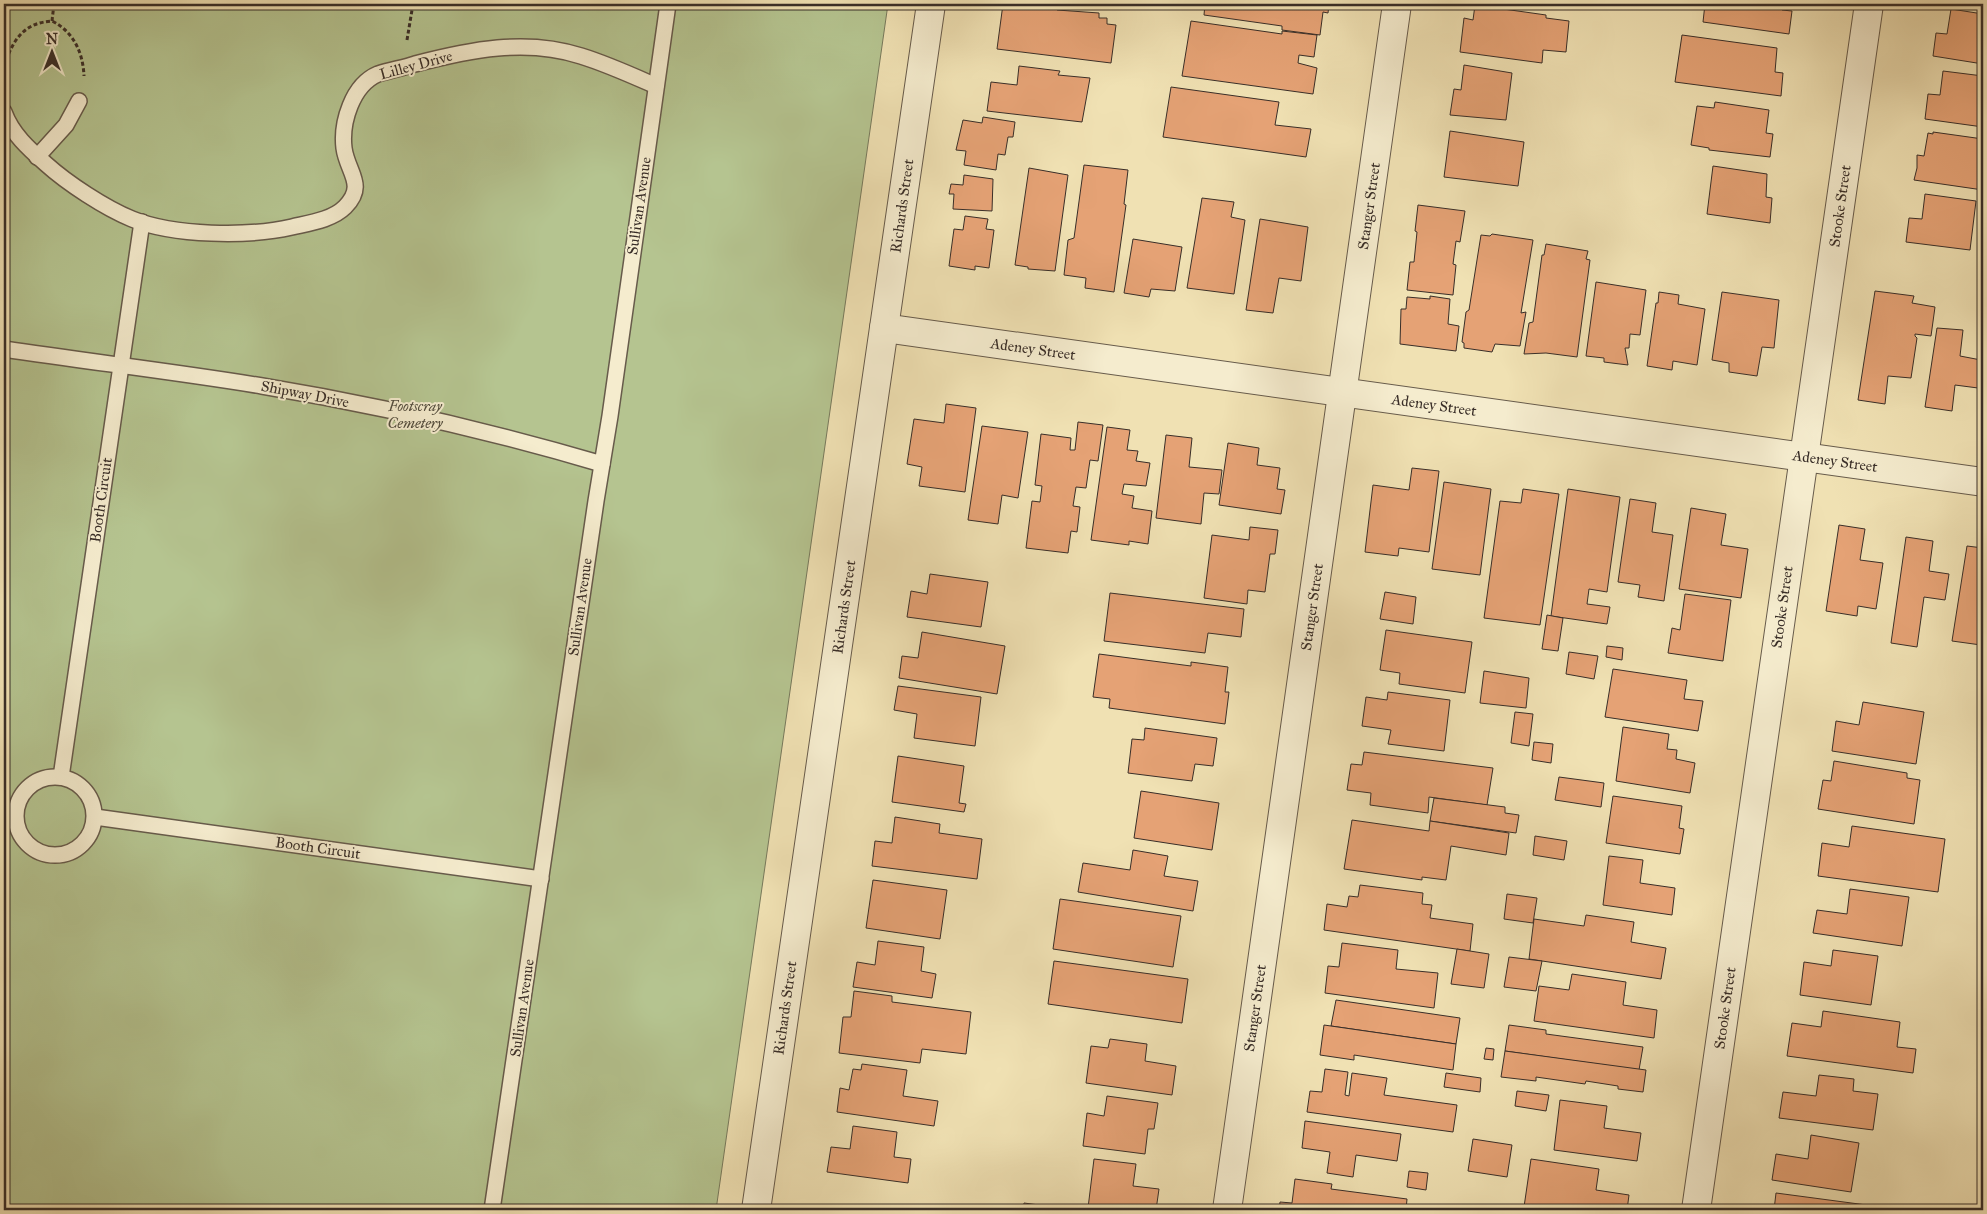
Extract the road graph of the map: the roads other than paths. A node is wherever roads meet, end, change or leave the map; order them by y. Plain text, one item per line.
1 (668, 4) edge
2 (932, 4) edge
3 (1397, 4) edge
4 (1869, 4) edge
5 (656, 86) junction
6 (79, 101) road end
7 (4, 112) edge
8 (37, 156) junction
9 (142, 222) junction
10 (884, 328) junction
11 (4, 349) edge
12 (120, 366) junction
13 (1342, 392) junction
14 (1804, 456) junction
15 (602, 464) junction
16 (1983, 482) edge
17 (61, 777) junction
18 (95, 817) junction
19 (541, 878) junction
20 (492, 1210) edge
21 (756, 1210) edge
22 (1227, 1210) edge
23 (1696, 1210) edge

1 - 5 lane, Sullivan Avenue
2 - 10 street, Richards Street
3 - 13 street, Stanger Street
4 - 14 street, Stooke Street
5 - 9 lane, Lilley Drive
5 - 15 lane, Sullivan Avenue
6 - 8 lane
7 - 8 lane, Lilley Drive
8 - 9 lane, Lilley Drive
9 - 12 lane, Booth Circuit
10 - 13 street, Adeney Street
10 - 21 street, Richards Street
11 - 12 lane, Shipway Drive
12 - 15 lane, Shipway Drive
12 - 17 lane, Booth Circuit
13 - 14 street, Adeney Street
13 - 22 street, Stanger Street
14 - 16 street, Adeney Street
14 - 23 street, Stooke Street
15 - 19 lane, Sullivan Avenue
17 - 18 lane
17 - 18 lane
18 - 19 lane, Booth Circuit
19 - 20 lane, Sullivan Avenue

